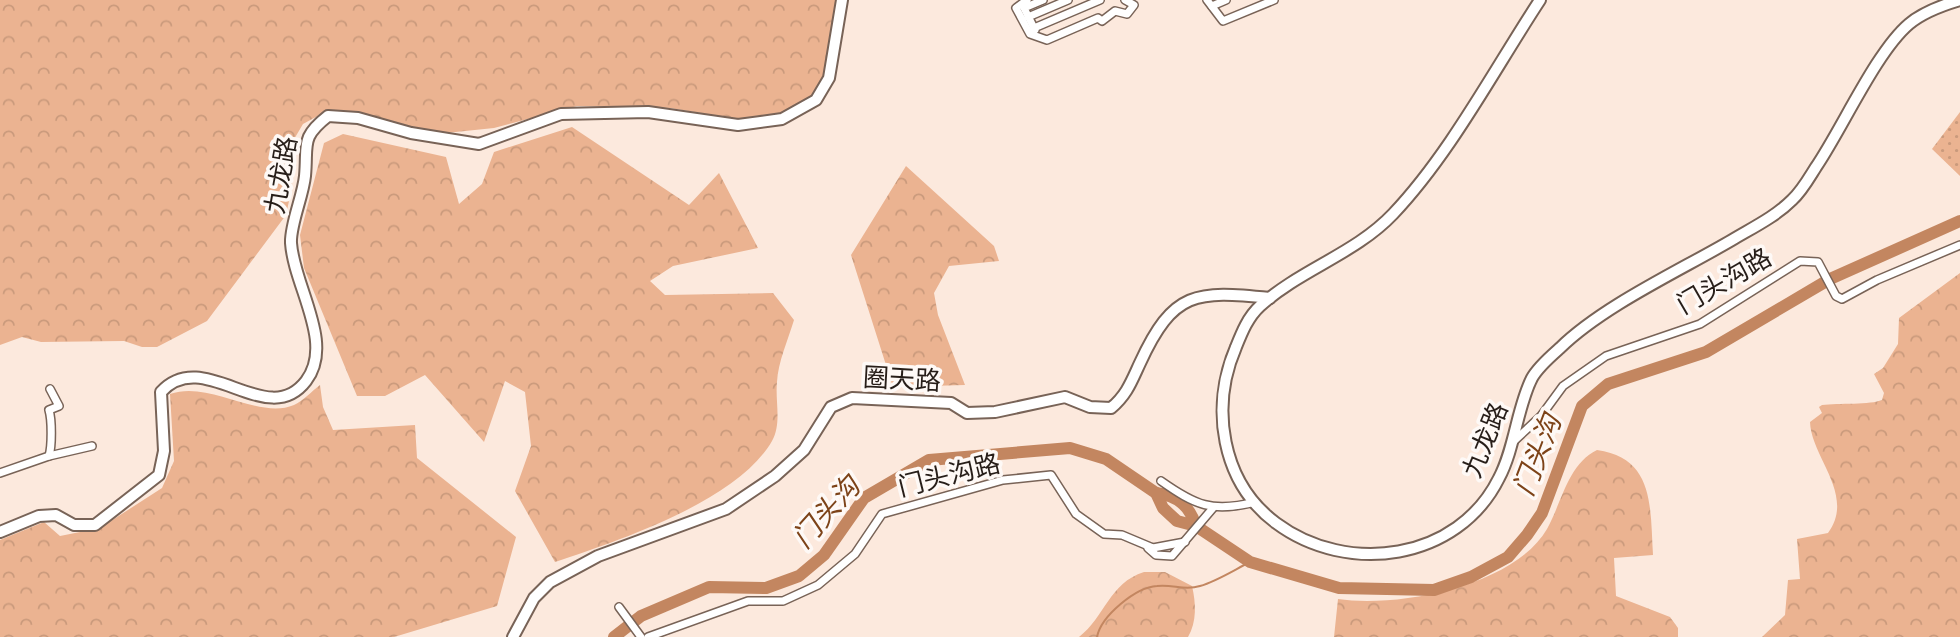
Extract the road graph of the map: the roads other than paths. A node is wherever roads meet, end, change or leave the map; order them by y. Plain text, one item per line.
1 (842, 0) edge
2 (1043, 0) edge
3 (1068, 0) edge
4 (1100, 0) edge
5 (1125, 0) edge
6 (1226, 0) edge
7 (1273, 0) edge
8 (1540, 0) edge
9 (1960, 0) edge
10 (1210, 3) edge
11 (1023, 6) edge
12 (1028, 17) junction
13 (1034, 28) junction
14 (1038, 37) junction
15 (1960, 245) edge
16 (1270, 298) junction
17 (50, 389) dead end
18 (1513, 442) junction
19 (92, 446) dead end
20 (49, 456) junction
21 (0, 473) edge
22 (1161, 481) dead end
23 (1255, 502) junction
24 (1213, 508) junction
25 (0, 532) edge
26 (619, 607) dead end
27 (639, 634) edge
28 (513, 637) edge
29 (648, 637) edge

1 - 25 street, 九龙路
2 - 11 street
3 - 12 street
4 - 13 street
5 - 14 street
6 - 10 street
7 - 10 street
8 - 16 street, 九龙路
9 - 18 street, 九龙路
11 - 12 street
11 - 14 street
12 - 13 street
13 - 14 street
15 - 18 street, 门头沟路
16 - 23 street, 九龙路
16 - 28 street, 圈天路
17 - 20 street
18 - 23 street, 九龙路
19 - 20 street
20 - 21 street
22 - 24 street
23 - 24 street
24 - 29 street, 门头沟路
26 - 27 street

